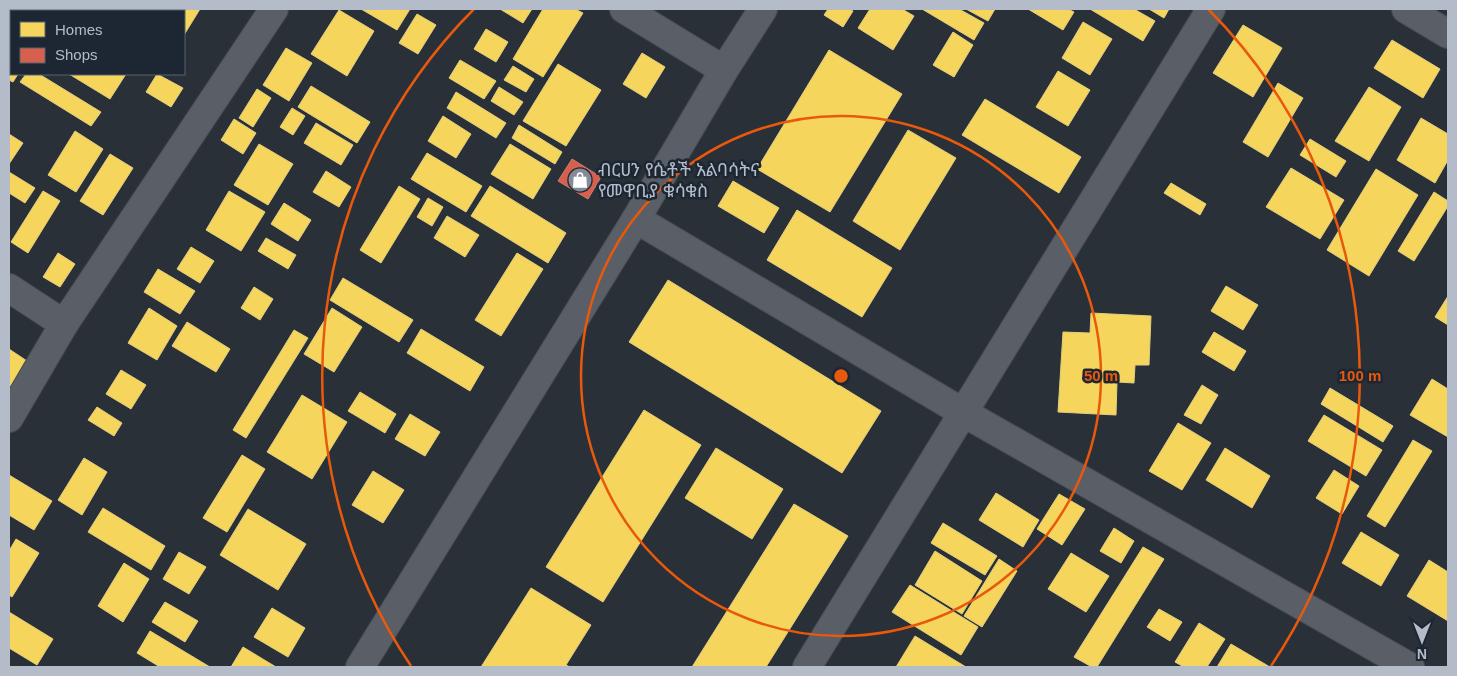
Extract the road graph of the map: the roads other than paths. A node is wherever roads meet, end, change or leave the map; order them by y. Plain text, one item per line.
1 (274, 9) edge
2 (624, 9) edge
3 (763, 9) edge
4 (1211, 9) edge
5 (1406, 9) edge
6 (1448, 34) edge
7 (724, 70) junction
8 (636, 219) junction
9 (9, 288) edge
10 (64, 324) junction
11 (964, 413) junction
12 (9, 418) edge
13 (360, 667) edge
14 (807, 667) edge
15 (1410, 667) edge

1 - 10 street
2 - 7 street
3 - 7 street
4 - 11 street
5 - 6 street
7 - 8 street
8 - 11 street
8 - 13 street
9 - 10 street
10 - 12 street
11 - 14 street
11 - 15 street

